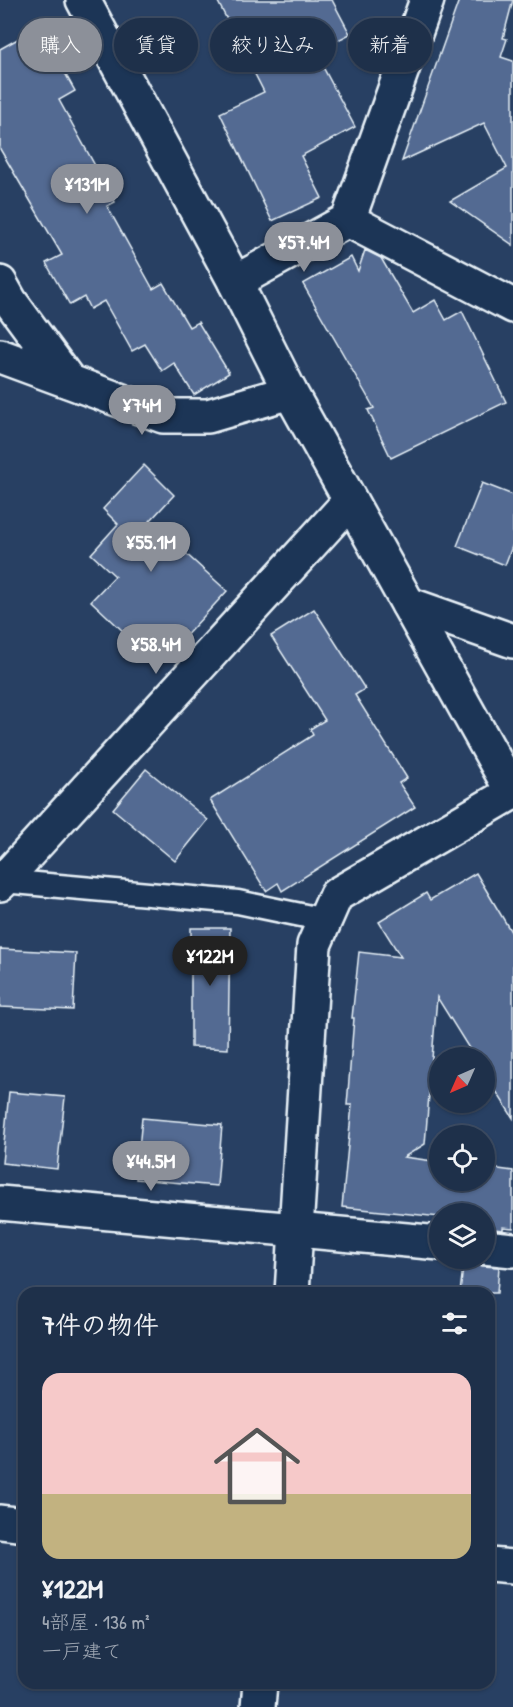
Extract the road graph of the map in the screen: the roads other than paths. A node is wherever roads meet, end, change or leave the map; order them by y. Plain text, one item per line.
1 (83, 0) edge
2 (427, 0) edge
3 (348, 220) junction
4 (235, 282) junction
5 (0, 283) edge
6 (513, 306) edge
7 (0, 356) edge
8 (69, 381) junction
9 (290, 392) junction
10 (350, 501) junction
11 (408, 604) junction
12 (513, 642) edge
13 (513, 793) edge
14 (1, 883) edge
15 (325, 920) junction
16 (0, 1203) edge
17 (296, 1232) junction
18 (429, 1243) edge
19 (495, 1248) edge
20 (513, 1250) edge
21 (292, 1287) edge
22 (0, 1522) edge
23 (18, 1524) edge
24 (495, 1566) edge
25 (513, 1567) edge
26 (260, 1689) edge
27 (258, 1707) edge

1 - 4 street
2 - 3 street
3 - 4 street
3 - 6 street
4 - 9 street
5 - 8 street
7 - 8 street
8 - 9 street
9 - 10 street
10 - 11 street
10 - 14 street
11 - 12 street
11 - 13 street
13 - 15 street
14 - 15 lane
15 - 17 street
16 - 17 street
17 - 18 street
17 - 21 street
19 - 20 street
22 - 23 street
24 - 25 street
26 - 27 street

